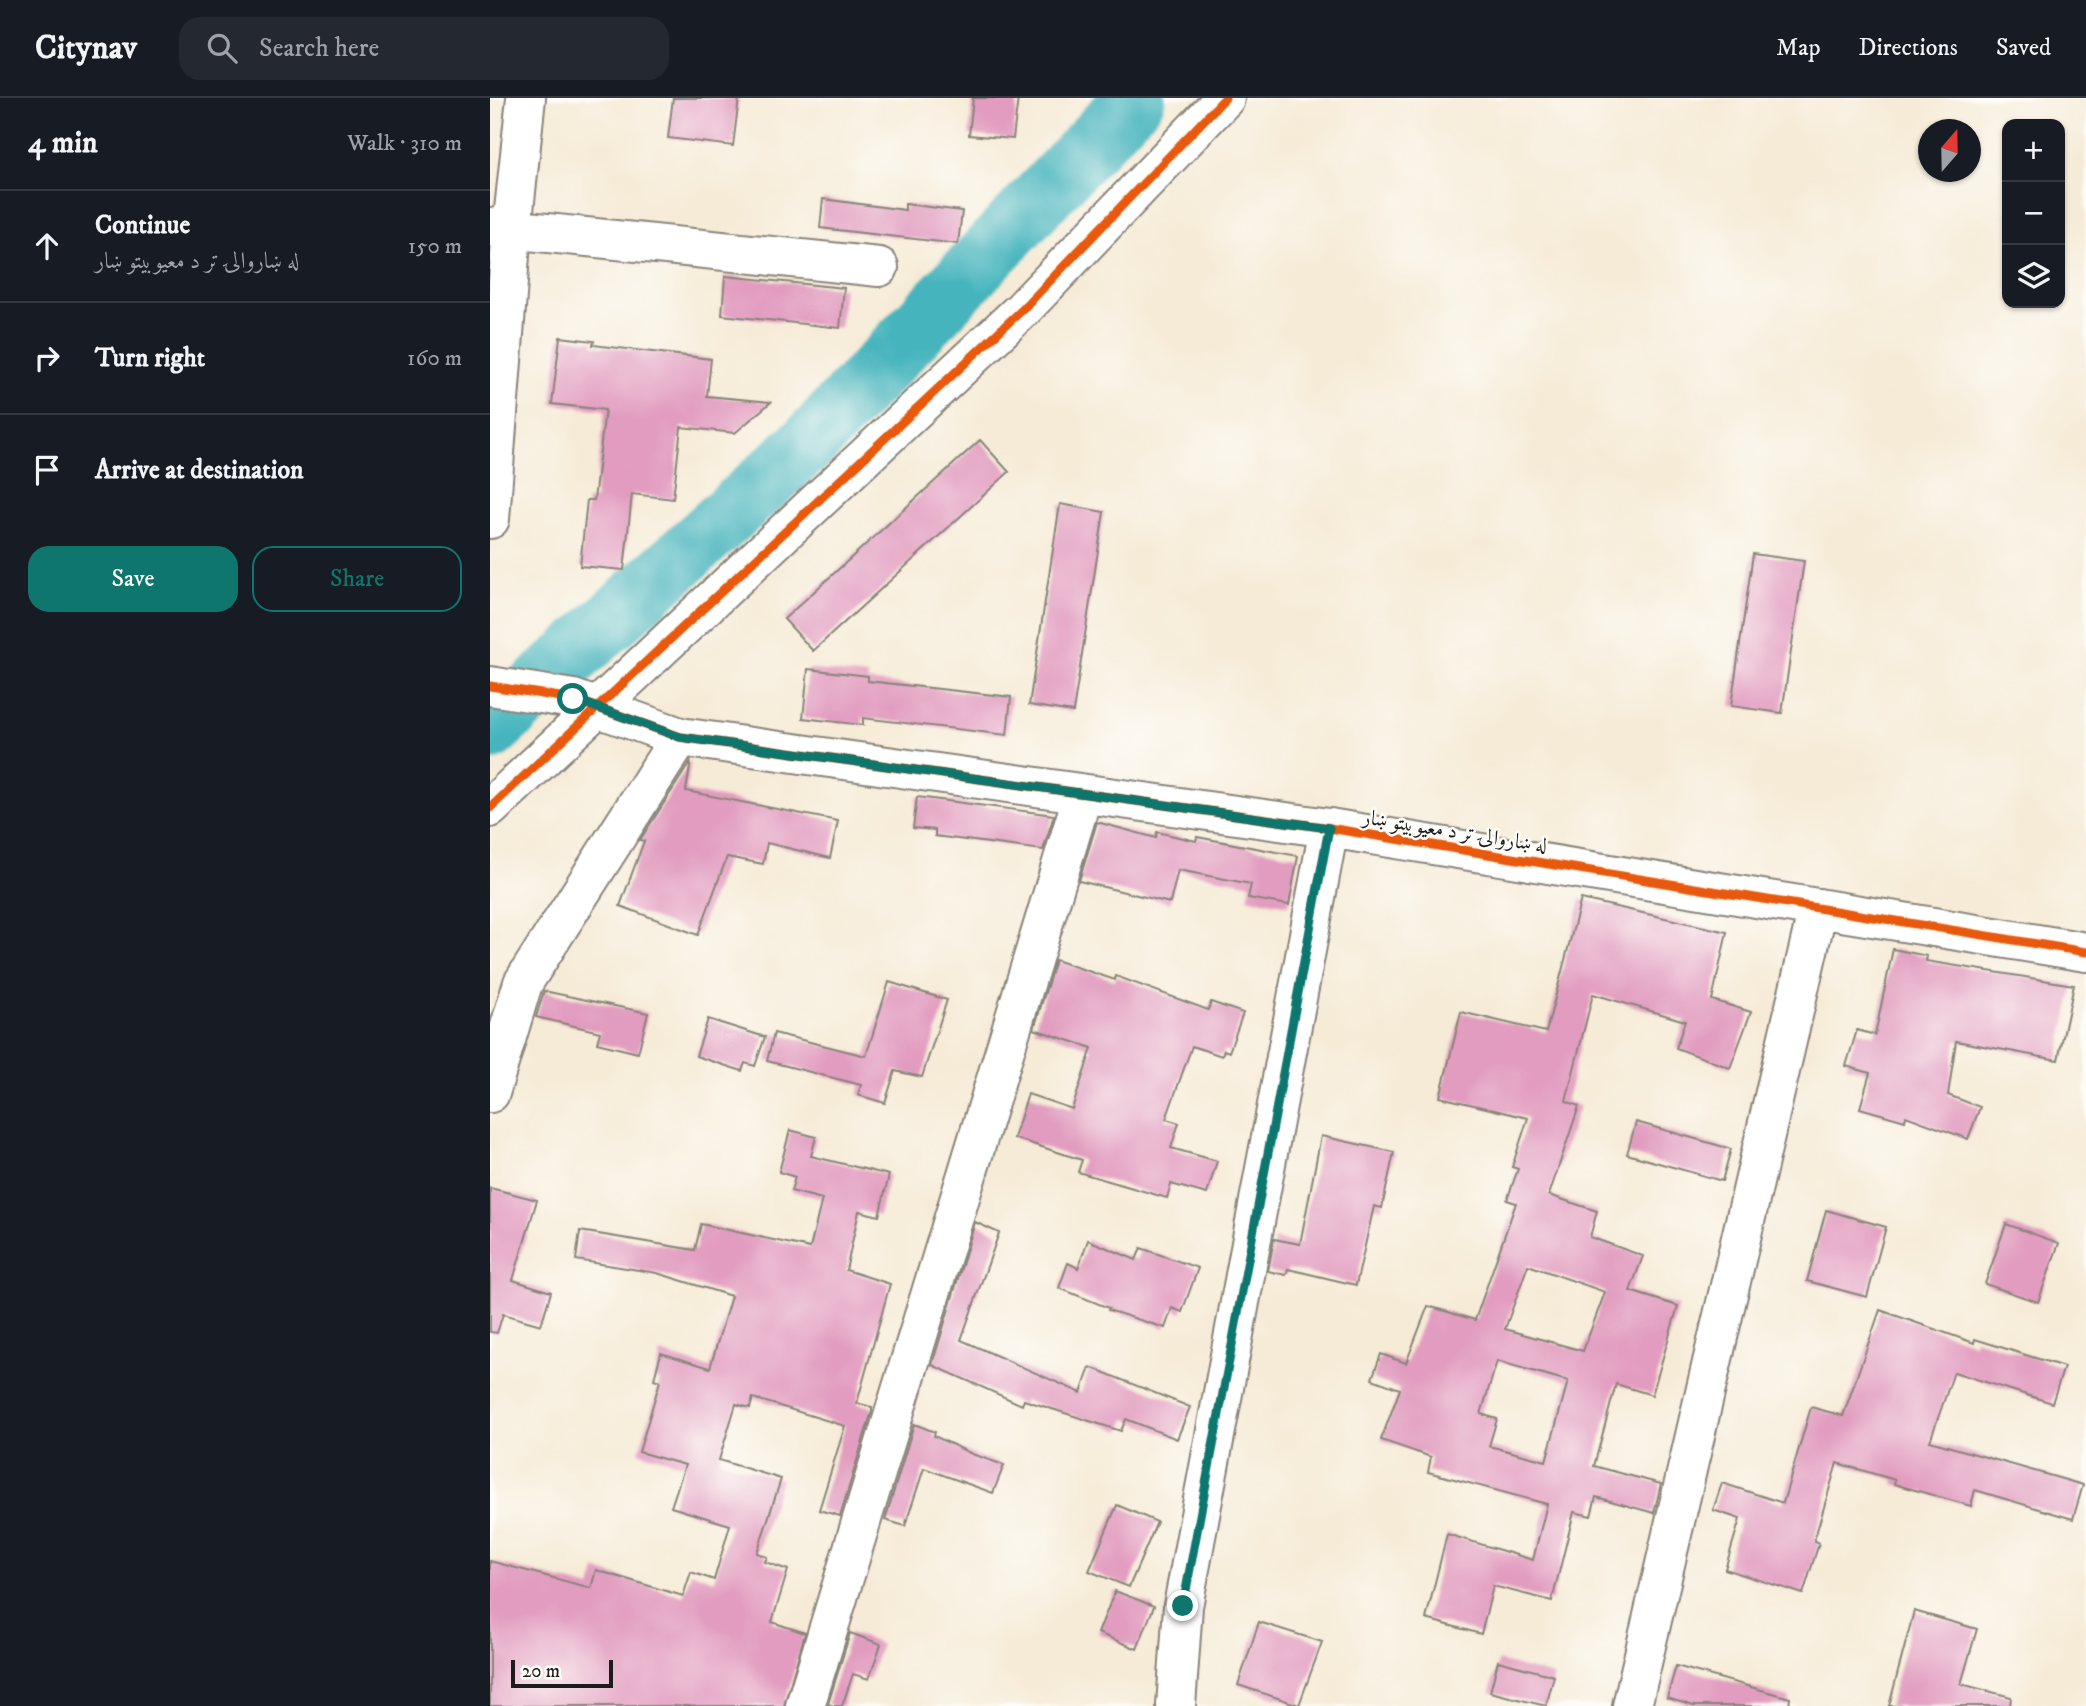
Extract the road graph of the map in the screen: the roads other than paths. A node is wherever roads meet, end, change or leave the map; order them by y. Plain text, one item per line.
1 (526, 98) edge
2 (1225, 98) edge
3 (501, 228) edge
4 (879, 267) dead end
5 (490, 519) edge
6 (500, 688) edge
7 (586, 703) junction
8 (680, 737) junction
9 (1083, 794) junction
10 (490, 808) edge
11 (1329, 828) junction
12 (1818, 908) junction
13 (2086, 952) edge
14 (490, 1093) edge
15 (805, 1706) edge
16 (1176, 1706) edge
17 (1632, 1706) edge

1 - 3 street
2 - 7 street
3 - 4 street
3 - 5 street
6 - 7 street, له ښاروالۍ تر د معیوبیتو ښار
7 - 8 street, له ښاروالۍ تر د معیوبیتو ښار
7 - 10 street
8 - 9 street, له ښاروالۍ تر د معیوبیتو ښار
8 - 14 street
9 - 11 street, له ښاروالۍ تر د معیوبیتو ښار
9 - 15 street
11 - 12 street, له ښاروالۍ تر د معیوبیتو ښار
11 - 16 street
12 - 13 street, له ښاروالۍ تر د معیوبیتو ښار
12 - 17 street

